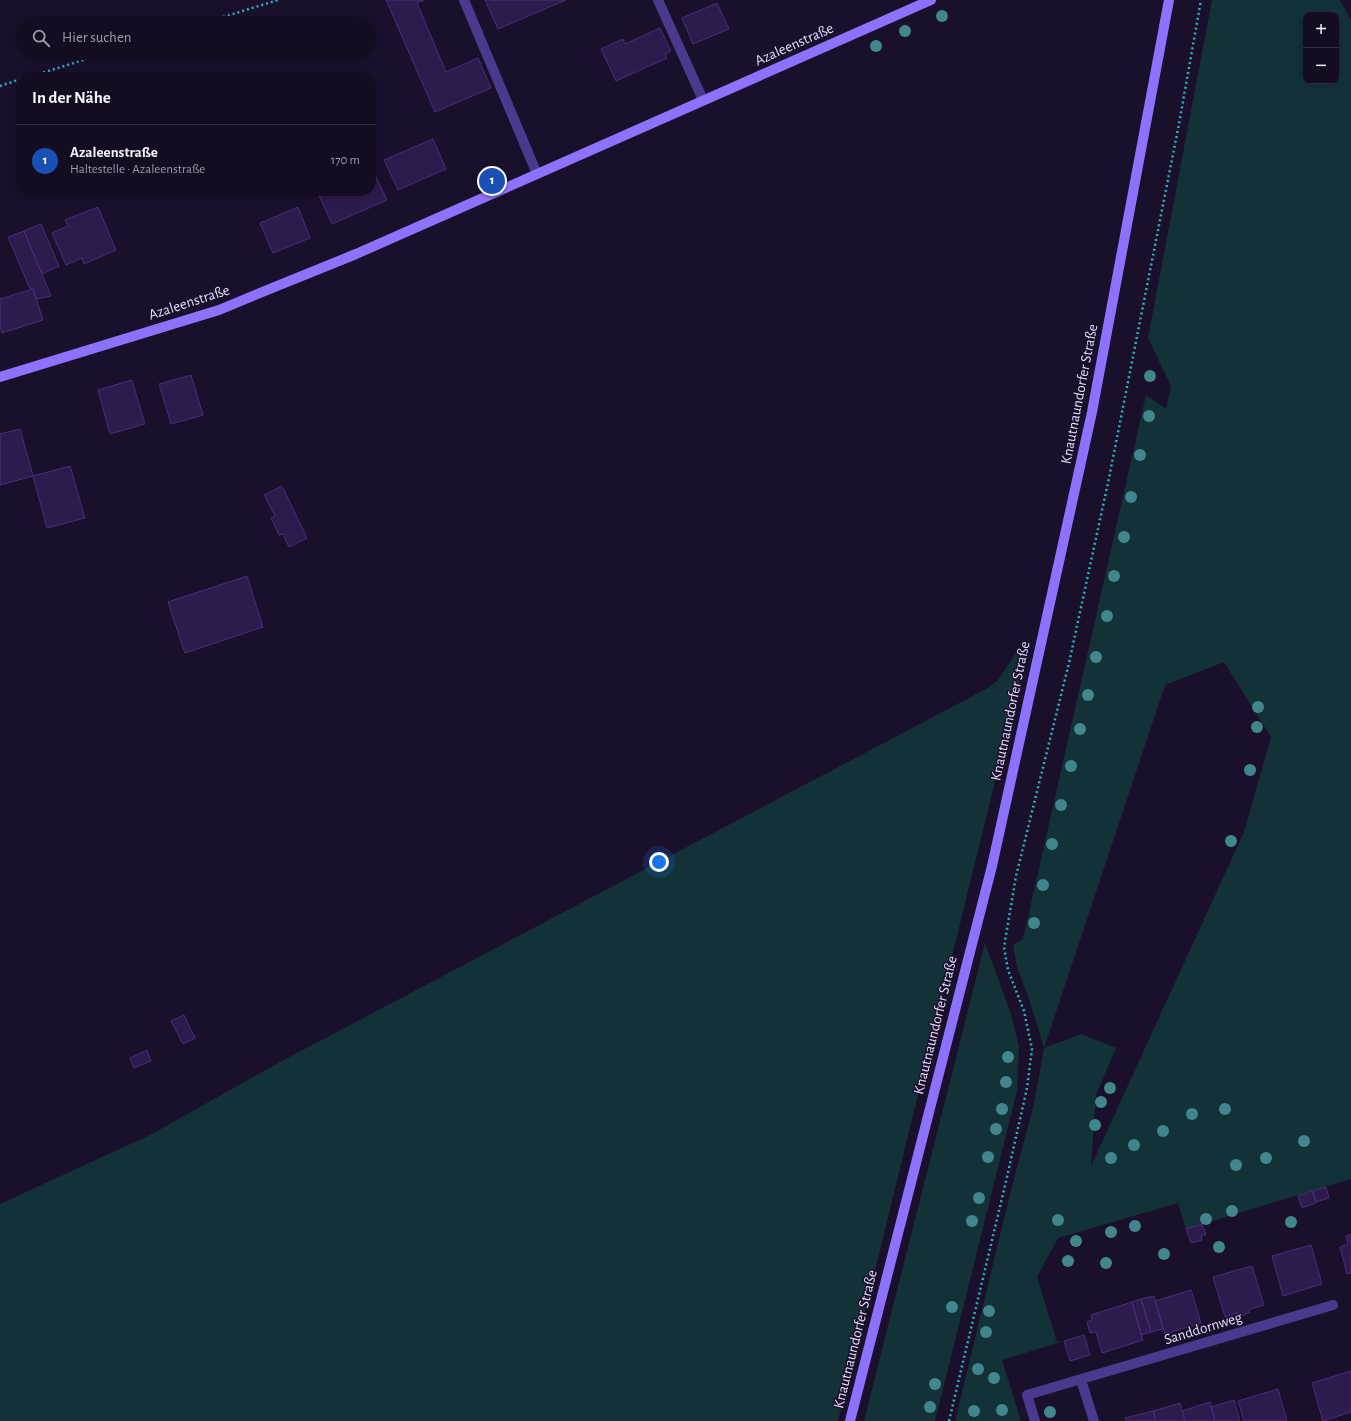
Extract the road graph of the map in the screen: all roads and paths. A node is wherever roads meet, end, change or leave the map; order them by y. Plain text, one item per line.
1 (278, 0) edge
2 (464, 0) edge
3 (658, 0) edge
4 (931, 0) edge
5 (1169, 0) edge
6 (1201, 0) edge
7 (227, 16) edge
8 (84, 60) edge
9 (45, 72) edge
10 (16, 81) edge
11 (0, 86) edge
12 (703, 100) junction
13 (537, 174) junction
14 (0, 377) edge
15 (1333, 1305) dead end
16 (1081, 1380) junction
17 (850, 1421) edge
18 (949, 1421) edge
19 (1035, 1421) edge
20 (1094, 1421) edge

1 - 7 path
2 - 13 street
3 - 12 street
4 - 12 main road, Azaleenstraße
5 - 17 main road, Knautnaundorfer Straße
6 - 18 path
8 - 9 path
10 - 11 path
12 - 13 main road, Azaleenstraße
13 - 14 main road, Azaleenstraße
15 - 16 street, Sanddornweg
16 - 19 street, Sanddornweg
16 - 20 street

